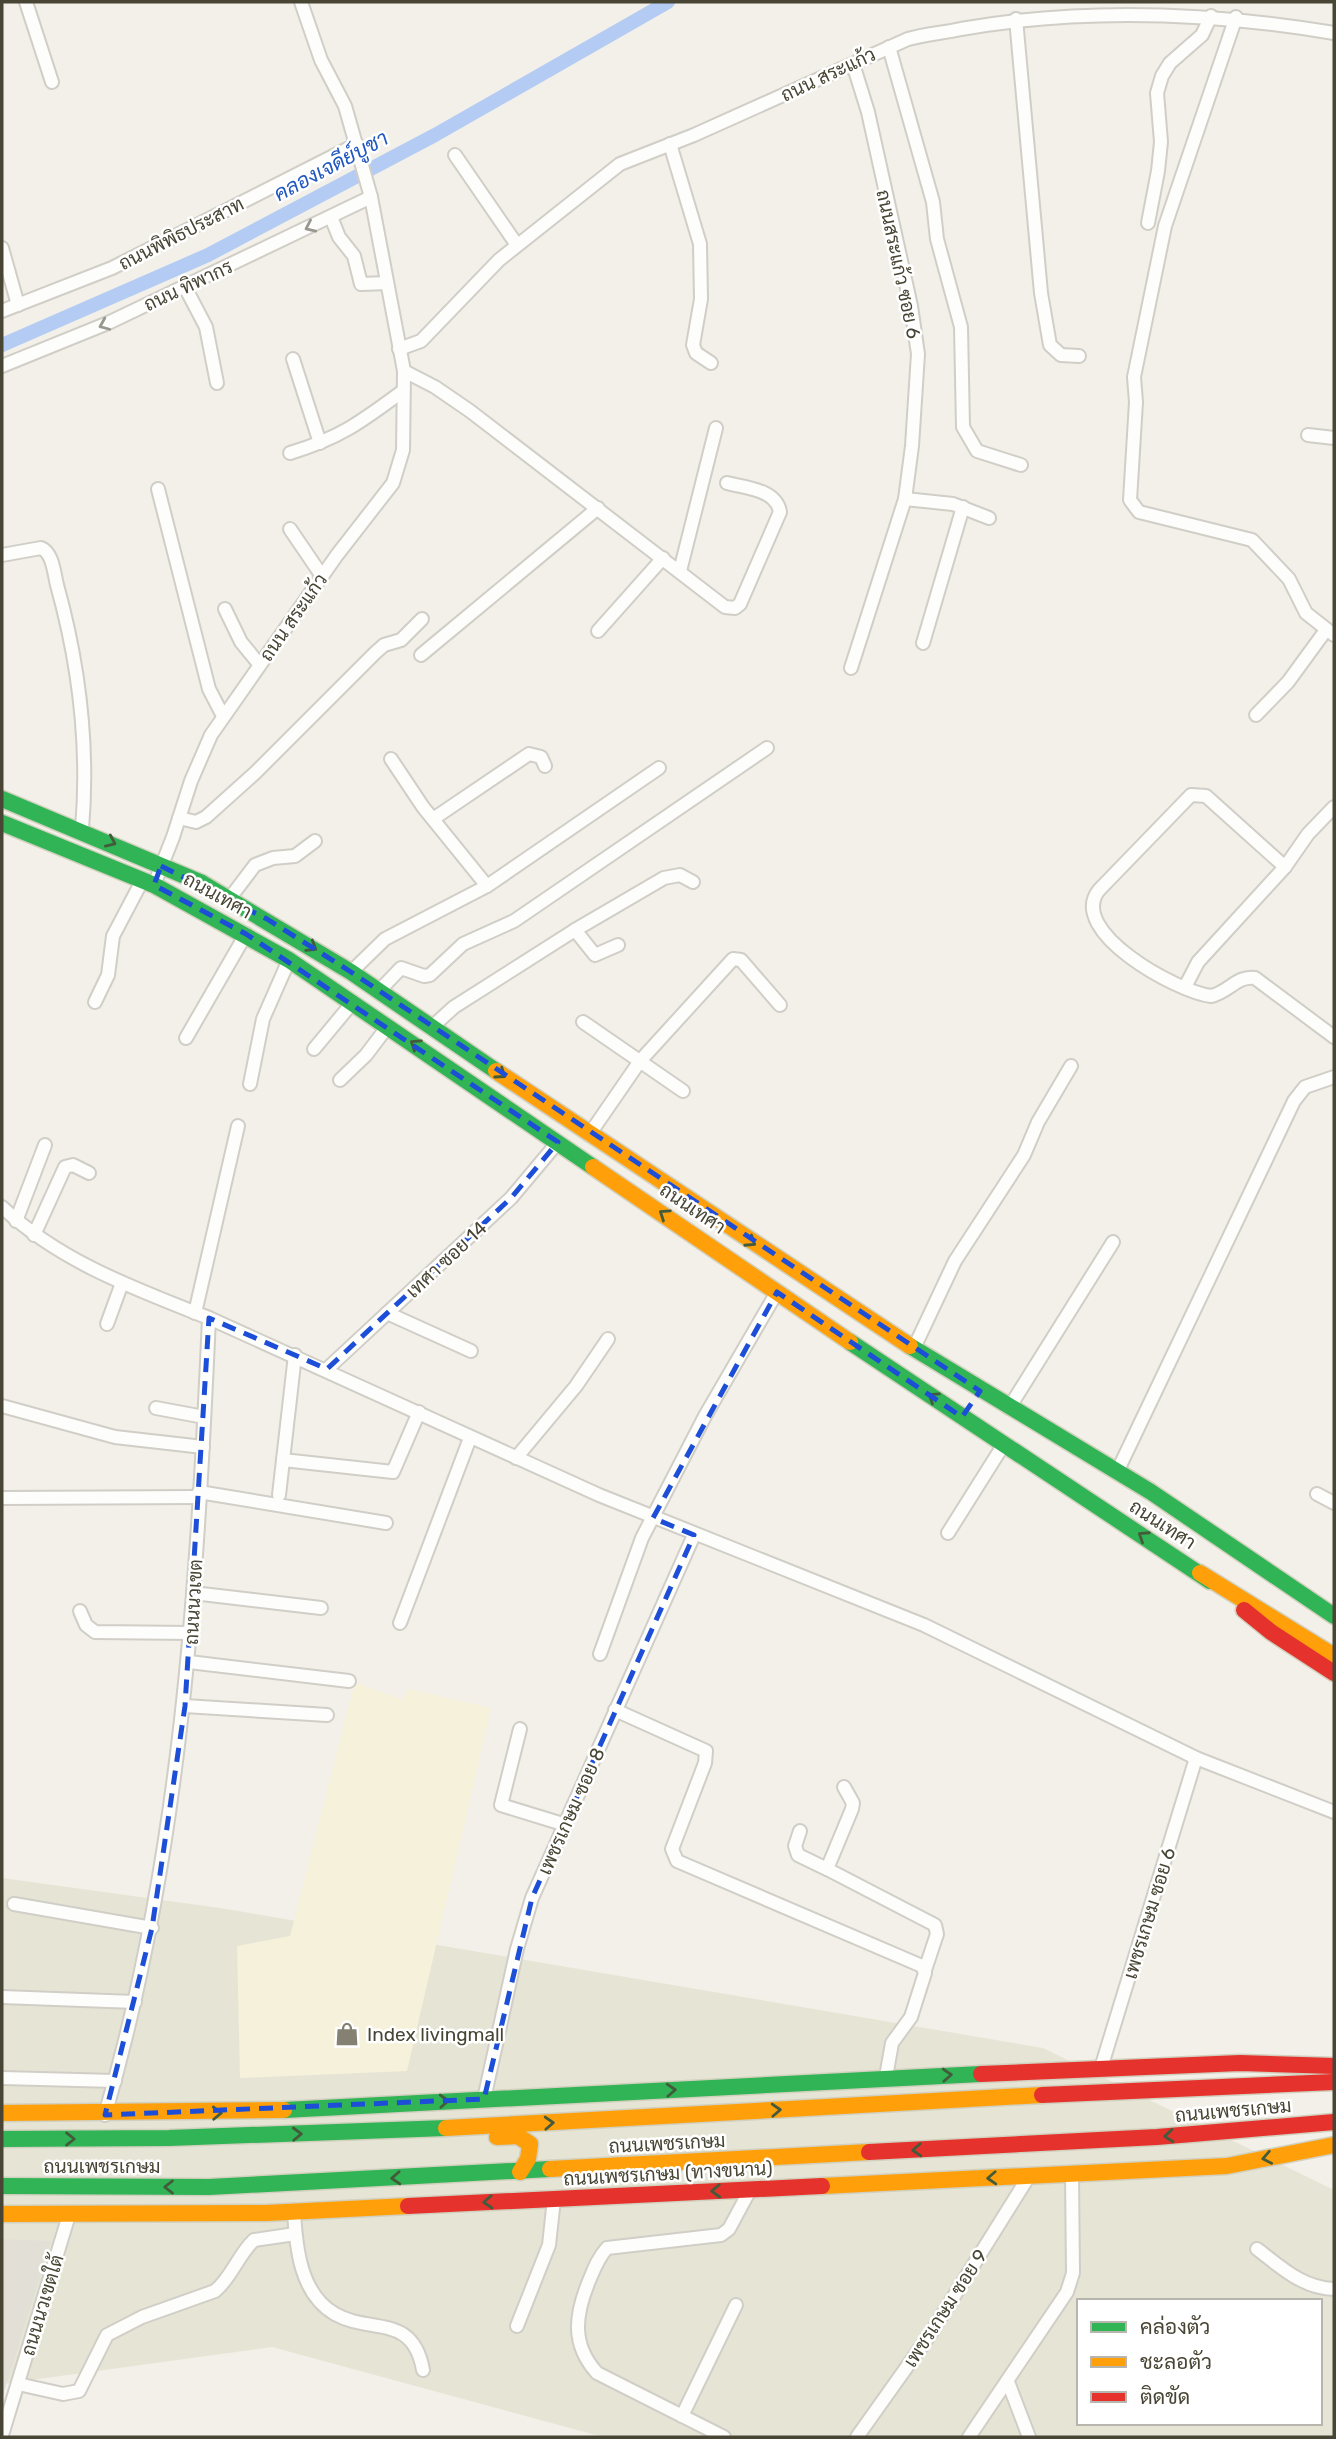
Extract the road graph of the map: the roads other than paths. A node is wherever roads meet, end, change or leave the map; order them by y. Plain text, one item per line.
1 (26, 2) edge
2 (301, 2) edge
3 (1211, 16) junction
4 (1236, 17) junction
5 (1016, 19) junction
6 (1334, 33) edge
7 (889, 47) junction
8 (853, 64) junction
9 (52, 82) dead end
10 (670, 144) junction
11 (358, 150) junction
12 (455, 155) dead end
13 (370, 193) junction
14 (331, 217) junction
15 (1147, 223) dead end
16 (517, 245) junction
17 (2, 248) edge
18 (387, 283) junction
19 (185, 286) junction
20 (18, 305) junction
21 (2, 311) edge
22 (399, 349) junction
23 (1079, 356) dead end
24 (293, 359) dead end
25 (711, 363) dead end
26 (2, 366) edge
27 (404, 371) junction
28 (217, 383) dead end
29 (403, 391) junction
30 (716, 428) dead end
31 (1308, 435) dead end
32 (1334, 438) edge
33 (320, 443) junction
34 (290, 453) dead end
35 (1021, 465) dead end
36 (727, 483) dead end
37 (158, 489) dead end
38 (905, 499) junction
39 (963, 507) junction
40 (598, 508) junction
41 (989, 518) dead end
42 (290, 529) dead end
43 (2, 555) edge
44 (663, 558) junction
45 (680, 571) junction
46 (322, 576) junction
47 (225, 609) dead end
48 (422, 618) dead end
49 (598, 631) dead end
50 (1330, 633) edge
51 (923, 643) dead end
52 (421, 655) dead end
53 (260, 664) junction
54 (851, 668) dead end
55 (1256, 715) dead end
56 (223, 716) junction
57 (767, 748) dead end
58 (390, 759) dead end
59 (545, 765) dead end
60 (659, 768) dead end
61 (2, 799) edge
62 (1334, 807) edge
63 (179, 818) junction
64 (433, 819) junction
65 (2, 823) edge
66 (82, 829) junction
67 (315, 841) dead end
68 (161, 866) junction
69 (1285, 867) junction
70 (148, 882) junction
71 (694, 882) dead end
72 (487, 886) junction
73 (230, 898) junction
74 (575, 930) junction
75 (246, 934) junction
76 (618, 945) dead end
77 (289, 960) junction
78 (351, 972) junction
79 (1185, 987) junction
80 (379, 992) junction
81 (95, 1002) dead end
82 (353, 1003) junction
83 (780, 1004) dead end
84 (583, 1022) dead end
85 (388, 1026) junction
86 (432, 1027) junction
87 (1334, 1037) edge
88 (186, 1038) dead end
89 (314, 1049) dead end
90 (640, 1060) junction
91 (1071, 1066) dead end
92 (1334, 1077) edge
93 (341, 1080) dead end
94 (250, 1084) dead end
95 (683, 1091) dead end
96 (238, 1126) dead end
97 (589, 1135) junction
98 (558, 1142) junction
99 (45, 1145) dead end
100 (89, 1173) dead end
101 (2, 1207) edge
102 (16, 1221) junction
103 (34, 1235) junction
104 (1113, 1242) dead end
105 (122, 1283) junction
106 (777, 1292) junction
107 (195, 1313) junction
108 (387, 1314) junction
109 (209, 1318) junction
110 (107, 1324) dead end
111 (892, 1335) junction
112 (608, 1339) dead end
113 (914, 1348) junction
114 (471, 1351) dead end
115 (295, 1355) junction
116 (877, 1360) junction
117 (327, 1369) junction
118 (980, 1391) junction
119 (2, 1406) edge
120 (156, 1408) dead end
121 (1009, 1408) junction
122 (419, 1412) junction
123 (204, 1417) junction
124 (962, 1417) junction
125 (470, 1438) junction
126 (1004, 1444) junction
127 (203, 1447) junction
128 (516, 1458) junction
129 (283, 1460) junction
130 (1117, 1472) junction
131 (199, 1494) junction
132 (1318, 1494) dead end
133 (279, 1495) dead end
134 (2, 1498) edge
135 (1334, 1503) edge
136 (653, 1518) junction
137 (386, 1523) dead end
138 (948, 1533) dead end
139 (694, 1535) junction
140 (1200, 1573) junction
141 (193, 1593) junction
142 (321, 1608) dead end
143 (80, 1611) dead end
144 (1334, 1616) edge
145 (400, 1623) dead end
146 (191, 1633) junction
147 (600, 1654) dead end
148 (1334, 1656) edge
149 (189, 1662) junction
150 (1334, 1673) edge
151 (349, 1681) dead end
152 (185, 1706) junction
153 (615, 1710) junction
154 (327, 1715) dead end
155 (520, 1729) dead end
156 (1196, 1758) junction
157 (844, 1787) dead end
158 (1334, 1812) edge
159 (566, 1825) junction
160 (800, 1831) dead end
161 (827, 1869) junction
162 (15, 1904) dead end
163 (152, 1927) junction
164 (925, 1970) junction
165 (2, 1997) edge
166 (135, 2002) junction
167 (1334, 2066) edge
168 (1101, 2068) junction
169 (886, 2077) junction
170 (2, 2078) edge
171 (115, 2081) junction
172 (1334, 2082) edge
173 (484, 2099) junction
174 (2, 2113) edge
175 (105, 2115) junction
176 (1334, 2122) edge
177 (366, 2132) junction
178 (2, 2139) edge
179 (1334, 2145) edge
180 (520, 2172) junction
181 (1072, 2175) junction
182 (1029, 2176) junction
183 (2, 2186) edge
184 (750, 2190) junction
185 (554, 2199) junction
186 (294, 2212) junction
187 (2, 2214) edge
188 (69, 2215) junction
189 (295, 2234) junction
190 (1256, 2249) dead end
191 (1334, 2289) edge
192 (736, 2305) dead end
193 (517, 2326) dead end
194 (423, 2370) dead end
195 (1008, 2382) junction
196 (18, 2384) junction
197 (682, 2416) junction
198 (2, 2435) edge
199 (724, 2437) edge
200 (857, 2437) edge
201 (969, 2437) edge
202 (1029, 2437) edge

1 - 9 street
2 - 11 street, ถนน สระแก้ว
3 - 4 street, ถนน สระแก้ว
3 - 5 street, ถนน สระแก้ว
3 - 15 street
4 - 6 street, ถนน สระแก้ว
4 - 50 street
5 - 7 street, ถนน สระแก้ว
5 - 23 street
7 - 8 street, ถนน สระแก้ว
7 - 35 street
8 - 10 street, ถนน สระแก้ว
8 - 38 street, ถนนสระแก้ว ซอย 6
10 - 16 street, ถนน สระแก้ว
10 - 25 street
11 - 13 street, ถนน สระแก้ว
11 - 20 street, ถนนพิพิธประสาท
12 - 16 street
13 - 14 street, ถนน ทิพากร
13 - 18 street, ถนน สระแก้ว
14 - 18 street
14 -> 19 street, ถนน ทิพากร
16 - 22 street, ถนน สระแก้ว
17 - 20 street
18 - 22 street, ถนน สระแก้ว
19 -> 26 street, ถนน ทิพากร
19 - 28 street
20 - 21 street, ถนนพิพิธประสาท
22 - 27 street, ถนน สระแก้ว
24 - 33 street
27 - 29 street, ถนน สระแก้ว
27 - 40 street
29 - 33 street
29 - 46 street, ถนน สระแก้ว
30 - 45 street
31 - 32 street
33 - 34 street
36 - 45 street
37 - 56 street
38 - 39 street
38 - 54 street, ถนนสระแก้ว ซอย 6
39 - 41 street
39 - 51 street
40 - 44 street
40 - 52 street
42 - 46 street
43 - 66 street
44 - 45 street
44 - 49 street
46 - 53 street, ถนน สระแก้ว
47 - 53 street
48 - 63 street
50 - 55 street
53 - 56 street, ถนน สระแก้ว
56 - 63 street, ถนน สระแก้ว
57 - 80 street
58 - 64 street
59 - 64 street
60 - 72 street
61 - 66 main road, ถนนเทศา
62 - 69 street
63 - 68 street, ถนน สระแก้ว
64 - 72 street
65 - 70 main road, ถนนเทศา
66 -> 68 main road, ถนนเทศา
67 - 73 street
68 - 70 street, ถนน สระแก้ว
68 - 73 main road, ถนนเทศา
69 - 79 street
69 - 79 street
70 - 75 main road, ถนนเทศา
70 - 81 street, ถนน สระแก้ว
71 - 74 street
72 - 78 street
73 -> 78 main road, ถนนเทศา
74 - 76 street
74 - 86 street
75 - 77 main road, ถนนเทศา
75 - 88 street
77 - 82 main road, ถนนเทศา
77 - 94 street
78 - 80 main road, ถนนเทศา
79 - 87 street
80 - 86 main road, ถนนเทศา
82 - 85 main road, ถนนเทศา
82 - 89 street
83 - 90 street
84 - 90 street
85 - 93 street
98 -> 85 main road, ถนนเทศา
86 -> 97 main road, ถนนเทศา
90 - 95 street
90 - 97 street
91 - 113 street
92 - 130 street
96 - 107 street
97 -> 111 main road, ถนนเทศา
106 -> 98 main road, ถนนเทศา
98 - 108 street, เทศา ซอย 14
99 - 102 street
100 - 103 street
101 - 102 street
102 - 103 street
103 - 105 street
104 - 121 street
105 - 107 street
105 - 110 street
106 - 116 main road, ถนนเทศา
106 - 136 street
107 - 109 street
108 - 114 street
108 - 117 street, เทศา ซอย 14
109 - 115 street
109 - 123 street, ถนนนวเขต
111 - 113 main road, ถนนเทศา
111 - 116 main road
112 - 128 street
113 - 118 main road, ถนนเทศา
115 - 117 street
115 - 129 street
124 -> 116 main road, ถนนเทศา
117 - 122 street
118 - 121 main road, ถนนเทศา
118 - 124 main road
119 - 127 street
120 - 123 street
121 - 130 main road, ถนนเทศา
122 - 125 street
122 - 129 street
123 - 127 street, ถนนนวเขต
124 - 126 main road, ถนนเทศา
125 - 128 street
125 - 145 street
126 - 138 street
140 -> 126 main road, ถนนเทศา
127 - 131 street, ถนนนวเขต
128 - 136 street
129 - 133 street
130 - 144 main road, ถนนเทศา
131 - 134 street
131 - 137 street
131 - 141 street, ถนนนวเขต
132 - 135 street
136 - 139 street
136 - 147 street
139 - 153 street, เพชรเกษม ซอย 8
139 - 156 street
140 - 148 main road
140 - 150 main road, ถนนเทศา
141 - 142 street
141 - 146 street, ถนนนวเขต
143 - 146 street
146 - 149 street, ถนนนวเขต
149 - 151 street
149 - 152 street, ถนนนวเขต
152 - 154 street
152 - 163 street, ถนนนวเขต
153 - 159 street, เพชรเกษม ซอย 8
153 - 164 street
155 - 159 street
156 - 158 street
156 - 168 street, เพชรเกษม ซอย 6
157 - 161 street
159 - 173 street, เพชรเกษม ซอย 8
160 - 161 street
161 - 164 street
162 - 163 street
163 - 166 street, ถนนนวเขต
164 - 169 street
165 - 166 street
166 - 171 street, ถนนนวเขต
167 - 168 main road
169 -> 168 main road
173 -> 169 main road
170 - 171 street
171 - 175 street, ถนนนวเขต
177 -> 172 main road, ถนนเพชรเกษม
175 -> 173 main road
174 - 175 main road
176 -> 180 main road, ถนนเพชรเกษม
178 -> 177 main road, ถนนเพชรเกษม
177 - 180 main road
179 -> 181 main road, ถนนเพชรเกษม (ทางขนาน)
180 -> 183 main road, ถนนเพชรเกษม
181 - 182 main road, ถนนเพชรเกษม (ทางขนาน)
181 - 195 street
182 -> 184 main road, ถนนเพชรเกษม (ทางขนาน)
182 - 200 street, เพชรเกษม ซอย 9
184 -> 185 main road, ถนนเพชรเกษม (ทางขนาน)
184 - 197 street
185 -> 186 main road, ถนนเพชรเกษม (ทางขนาน)
185 - 193 street
186 - 188 main road, ถนนเพชรเกษม (ทางขนาน)
186 - 189 street
187 - 188 main road, ถนนเพชรเกษม (ทางขนาน)
188 - 196 street, ถนนนวเขตใต้
189 - 194 street
189 - 196 street
190 - 191 street
192 - 197 street
195 - 201 street
195 - 202 street
196 - 198 street, ถนนนวเขตใต้
197 - 199 street

